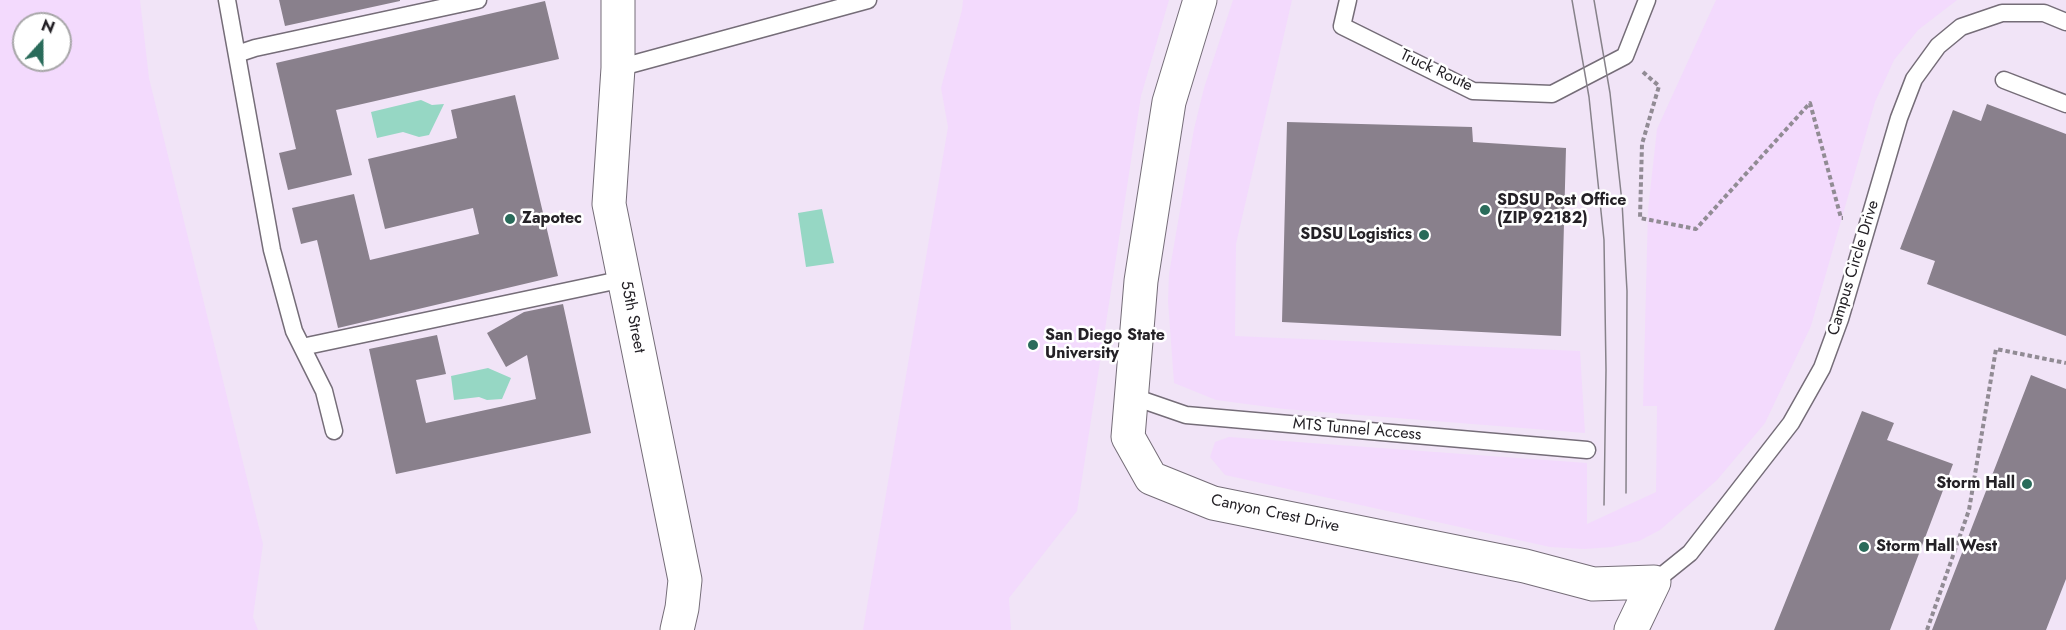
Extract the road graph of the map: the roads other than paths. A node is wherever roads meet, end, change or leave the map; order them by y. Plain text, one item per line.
1 (227, 0) edge
2 (478, 0) edge
3 (618, 0) edge
4 (868, 0) edge
5 (1200, 0) edge
6 (1348, 0) edge
7 (1647, 0) edge
8 (2066, 22) edge
9 (237, 54) junction
10 (618, 68) junction
11 (2004, 80) dead end
12 (2066, 104) edge
13 (624, 279) junction
14 (302, 347) junction
15 (1131, 396) junction
16 (334, 431) dead end
17 (1587, 450) dead end
18 (1654, 582) junction
19 (677, 630) edge
20 (1631, 630) edge

1 - 9 lane
2 - 9 lane
3 - 10 street, 55th Street
4 - 10 lane
5 - 15 street, Canyon Crest Drive
6 - 7 lane, Truck Route
8 - 18 lane, Campus Circle Drive
9 - 14 lane
10 - 13 street, 55th Street
11 - 12 lane
13 - 14 lane
13 - 19 street, 55th Street
14 - 16 lane
15 - 17 lane, MTS Tunnel Access
15 - 18 street, Canyon Crest Drive
18 - 20 street

